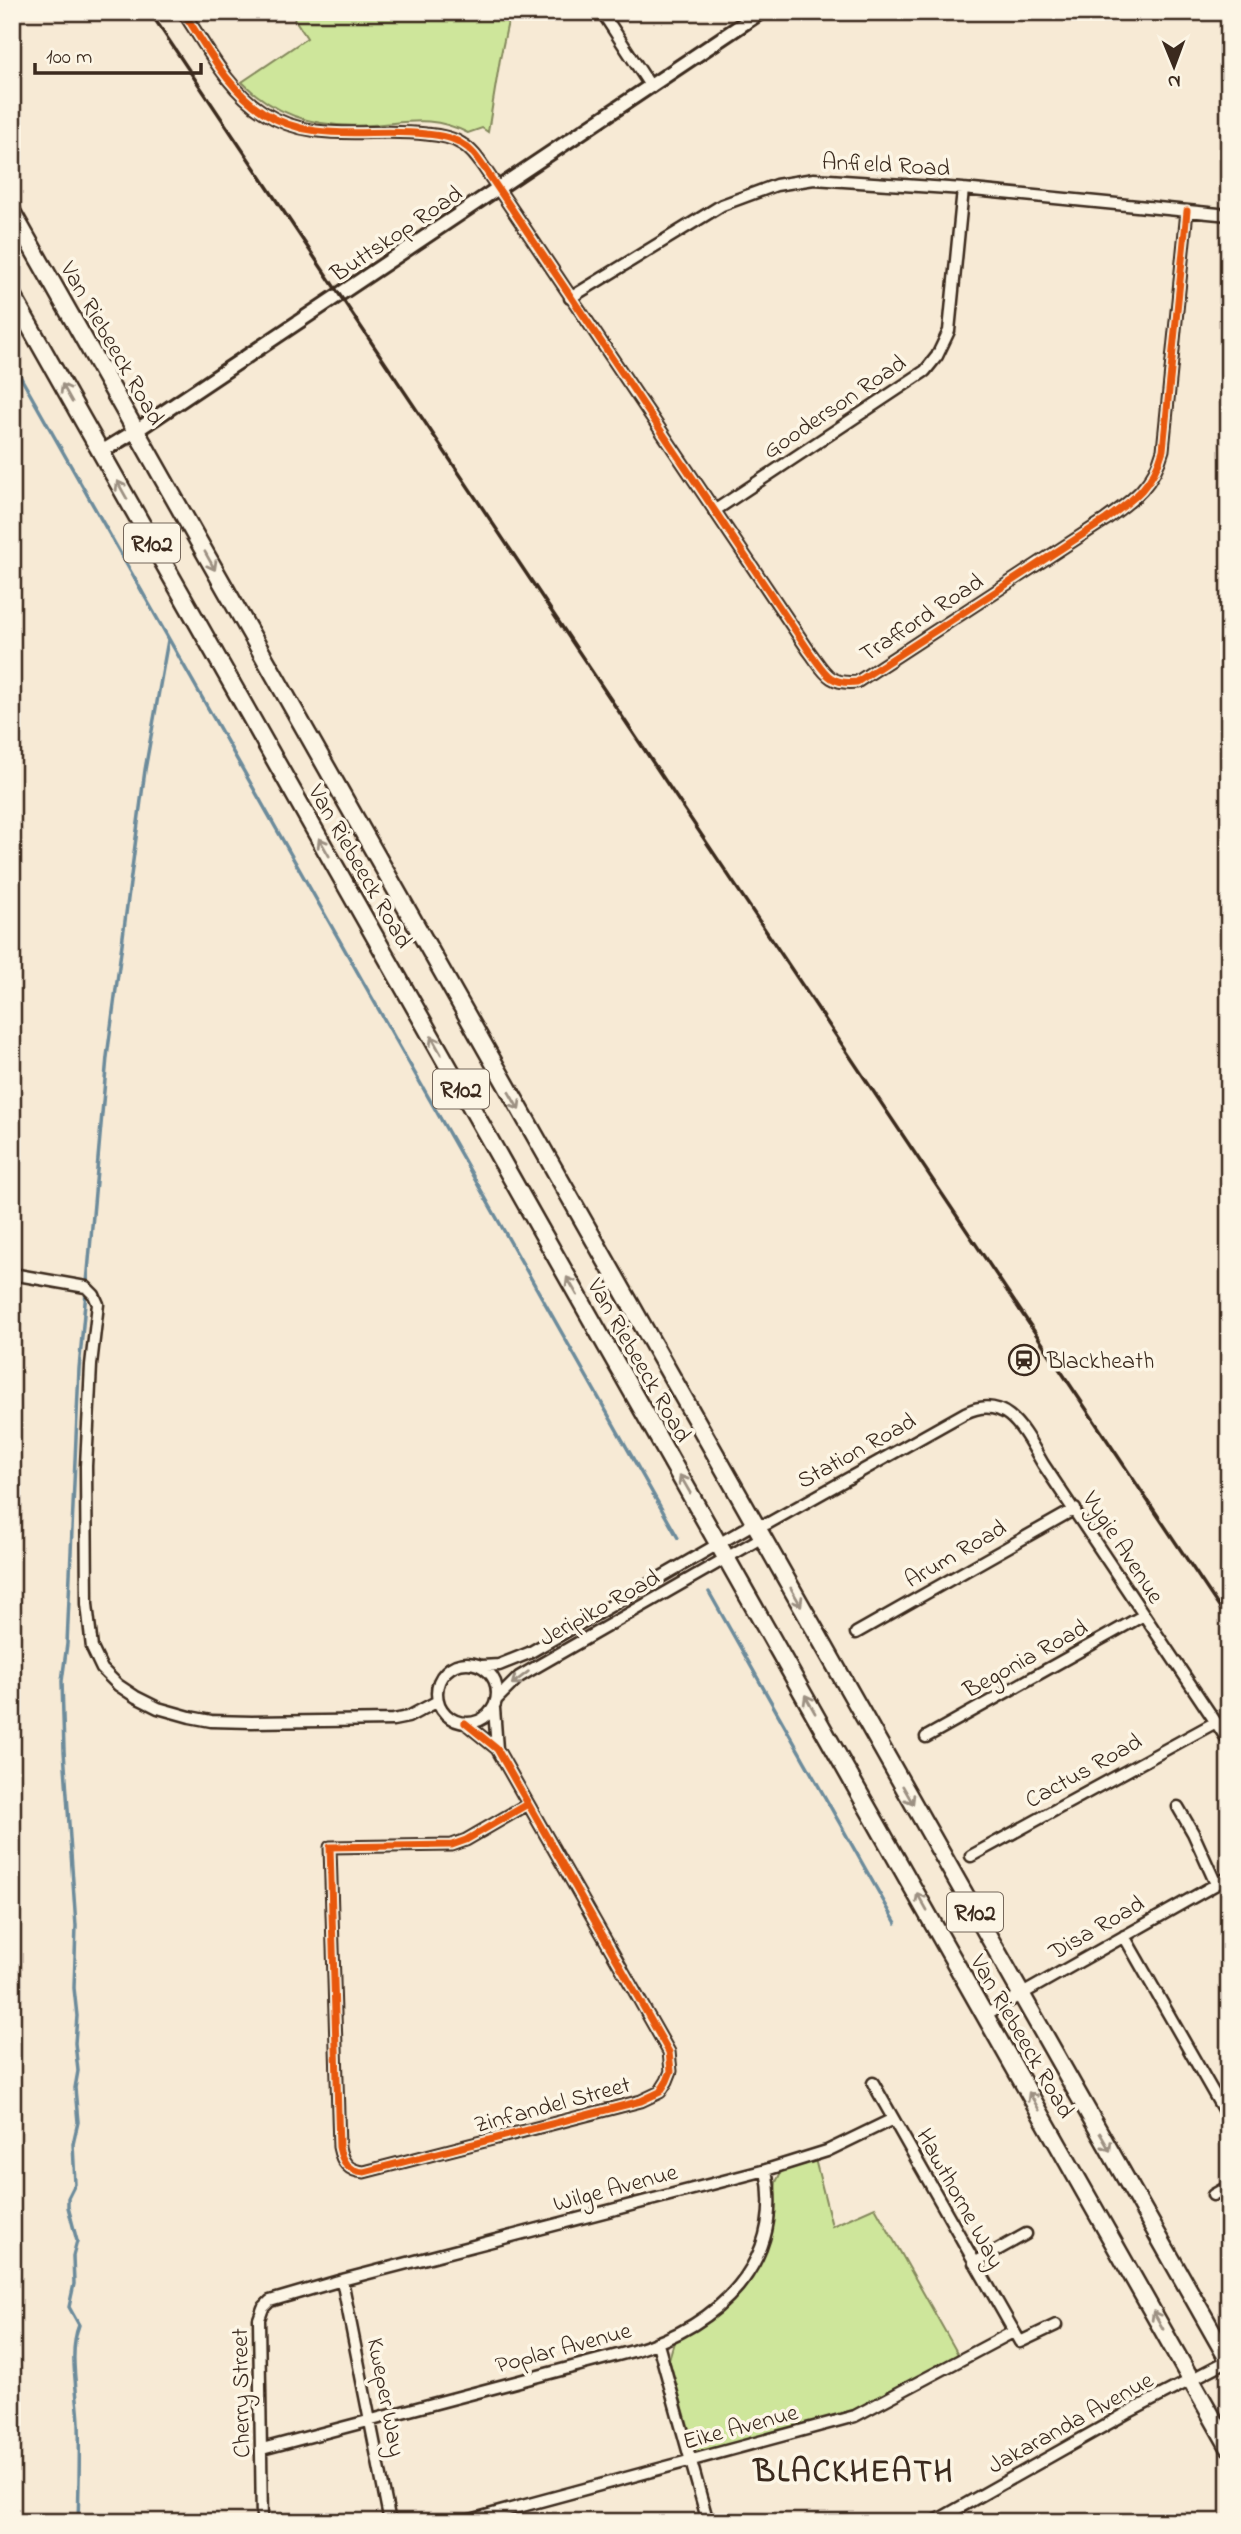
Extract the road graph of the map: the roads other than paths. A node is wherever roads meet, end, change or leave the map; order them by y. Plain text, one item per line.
1 (183, 12) edge
2 (602, 12) edge
3 (761, 12) edge
4 (651, 86) junction
5 (498, 189) junction
6 (963, 190) junction
7 (1187, 211) junction
8 (12, 212) edge
9 (1229, 215) edge
10 (12, 295) edge
11 (570, 298) junction
12 (137, 430) junction
13 (101, 452) junction
14 (714, 511) junction
15 (12, 1274) edge
16 (965, 1413) joint
17 (1075, 1510) junction
18 (761, 1529) junction
19 (719, 1543) junction
20 (728, 1558) junction
21 (1144, 1615) junction
22 (856, 1633) dead end
23 (482, 1666) junction
24 (438, 1701) junction
25 (495, 1703) junction
26 (1216, 1721) junction
27 (465, 1723) junction
28 (926, 1737) dead end
29 (1229, 1742) edge
30 (497, 1749) junction
31 (528, 1804) junction
32 (1178, 1807) dead end
33 (971, 1856) dead end
34 (1229, 1877) edge
35 (1216, 1884) junction
36 (1124, 1936) junction
37 (1021, 1994) junction
38 (985, 2015) junction
39 (873, 2083) dead end
40 (893, 2119) junction
41 (1229, 2120) edge
42 (766, 2169) junction
43 (1229, 2186) edge
44 (1213, 2195) dead end
45 (1026, 2234) dead end
46 (974, 2263) junction
47 (342, 2280) junction
48 (1056, 2325) dead end
49 (1013, 2332) junction
50 (658, 2344) junction
51 (1228, 2360) edge
52 (1191, 2380) junction
53 (371, 2419) junction
54 (1229, 2447) edge
55 (262, 2449) junction
56 (691, 2461) junction
57 (261, 2522) edge
58 (390, 2522) edge
59 (463, 2522) edge
60 (708, 2522) edge
61 (934, 2522) edge

1 - 5 street, Trafford Road
2 - 4 street
3 - 4 street, Buttskop Road
4 - 5 street, Buttskop Road
5 - 11 street, Trafford Road
5 - 12 street, Buttskop Road
6 - 7 street, Anfield Road
6 - 11 street, Anfield Road
6 - 14 street, Gooderson Road
7 - 9 street, Anfield Road
7 - 14 street, Trafford Road
8 - 12 main road, Van Riebeeck Road / R102
13 -> 10 main road, Van Riebeeck Road / R102
11 - 14 street, Trafford Road
12 - 13 street, Buttskop Road
12 -> 18 main road, Van Riebeeck Road / R102
19 -> 13 main road, Van Riebeeck Road / R102
15 - 24 street
16 - 17 street, Vygie Avenue
16 - 18 street, Station Road
17 - 21 street, Vygie Avenue
17 - 22 street, Arum Road
18 - 19 street, Jeripiko Road
18 - 20 street, Jeripiko Road
18 -> 37 main road, Van Riebeeck Road / R102
19 - 20 main road, Van Riebeeck Road / R102
19 - 23 street, Jeripiko Road
20 -> 25 street, Jeripiko Road
38 -> 20 main road, Van Riebeeck Road / R102
21 - 26 street, Vygie Avenue
21 - 28 street, Begonia Road
23 - 24 street
23 - 25 street
24 - 27 street
25 - 27 street
25 - 30 street, Zinfandel Street
26 - 29 street, Vygie Avenue
26 - 33 street, Cactus Road
27 - 30 street, Zinfandel Street
30 - 31 street, Zinfandel Street
31 - 31 street, Zinfandel Street
32 - 35 street
34 - 35 street, Disa Road
35 - 36 street, Disa Road
36 - 37 street, Disa Road
36 - 41 street
37 - 38 street, Disa Road
37 -> 51 main road, Van Riebeeck Road / R102
52 -> 38 main road, Van Riebeeck Road / R102
39 - 40 street, Hawthorne Way
40 - 42 street, Wilge Avenue
40 - 46 street, Hawthorne Way
42 - 47 street, Wilge Avenue
42 - 50 street, Poplar Avenue
43 - 44 street
45 - 46 street
46 - 49 street, Hawthorne Way
47 - 53 street, Kweper Way
47 - 55 street, Cherry Street
48 - 49 street
49 - 56 street, Eike Avenue
50 - 53 street, Poplar Avenue
50 - 56 street
51 - 52 street, Jakaranda Avenue
52 - 54 main road, Van Riebeeck Road / R102
52 - 61 street, Jakaranda Avenue
53 - 55 street, Poplar Avenue
53 - 58 street, Kweper Way
55 - 57 street, Cherry Street
56 - 59 street, Eike Avenue
56 - 60 street

